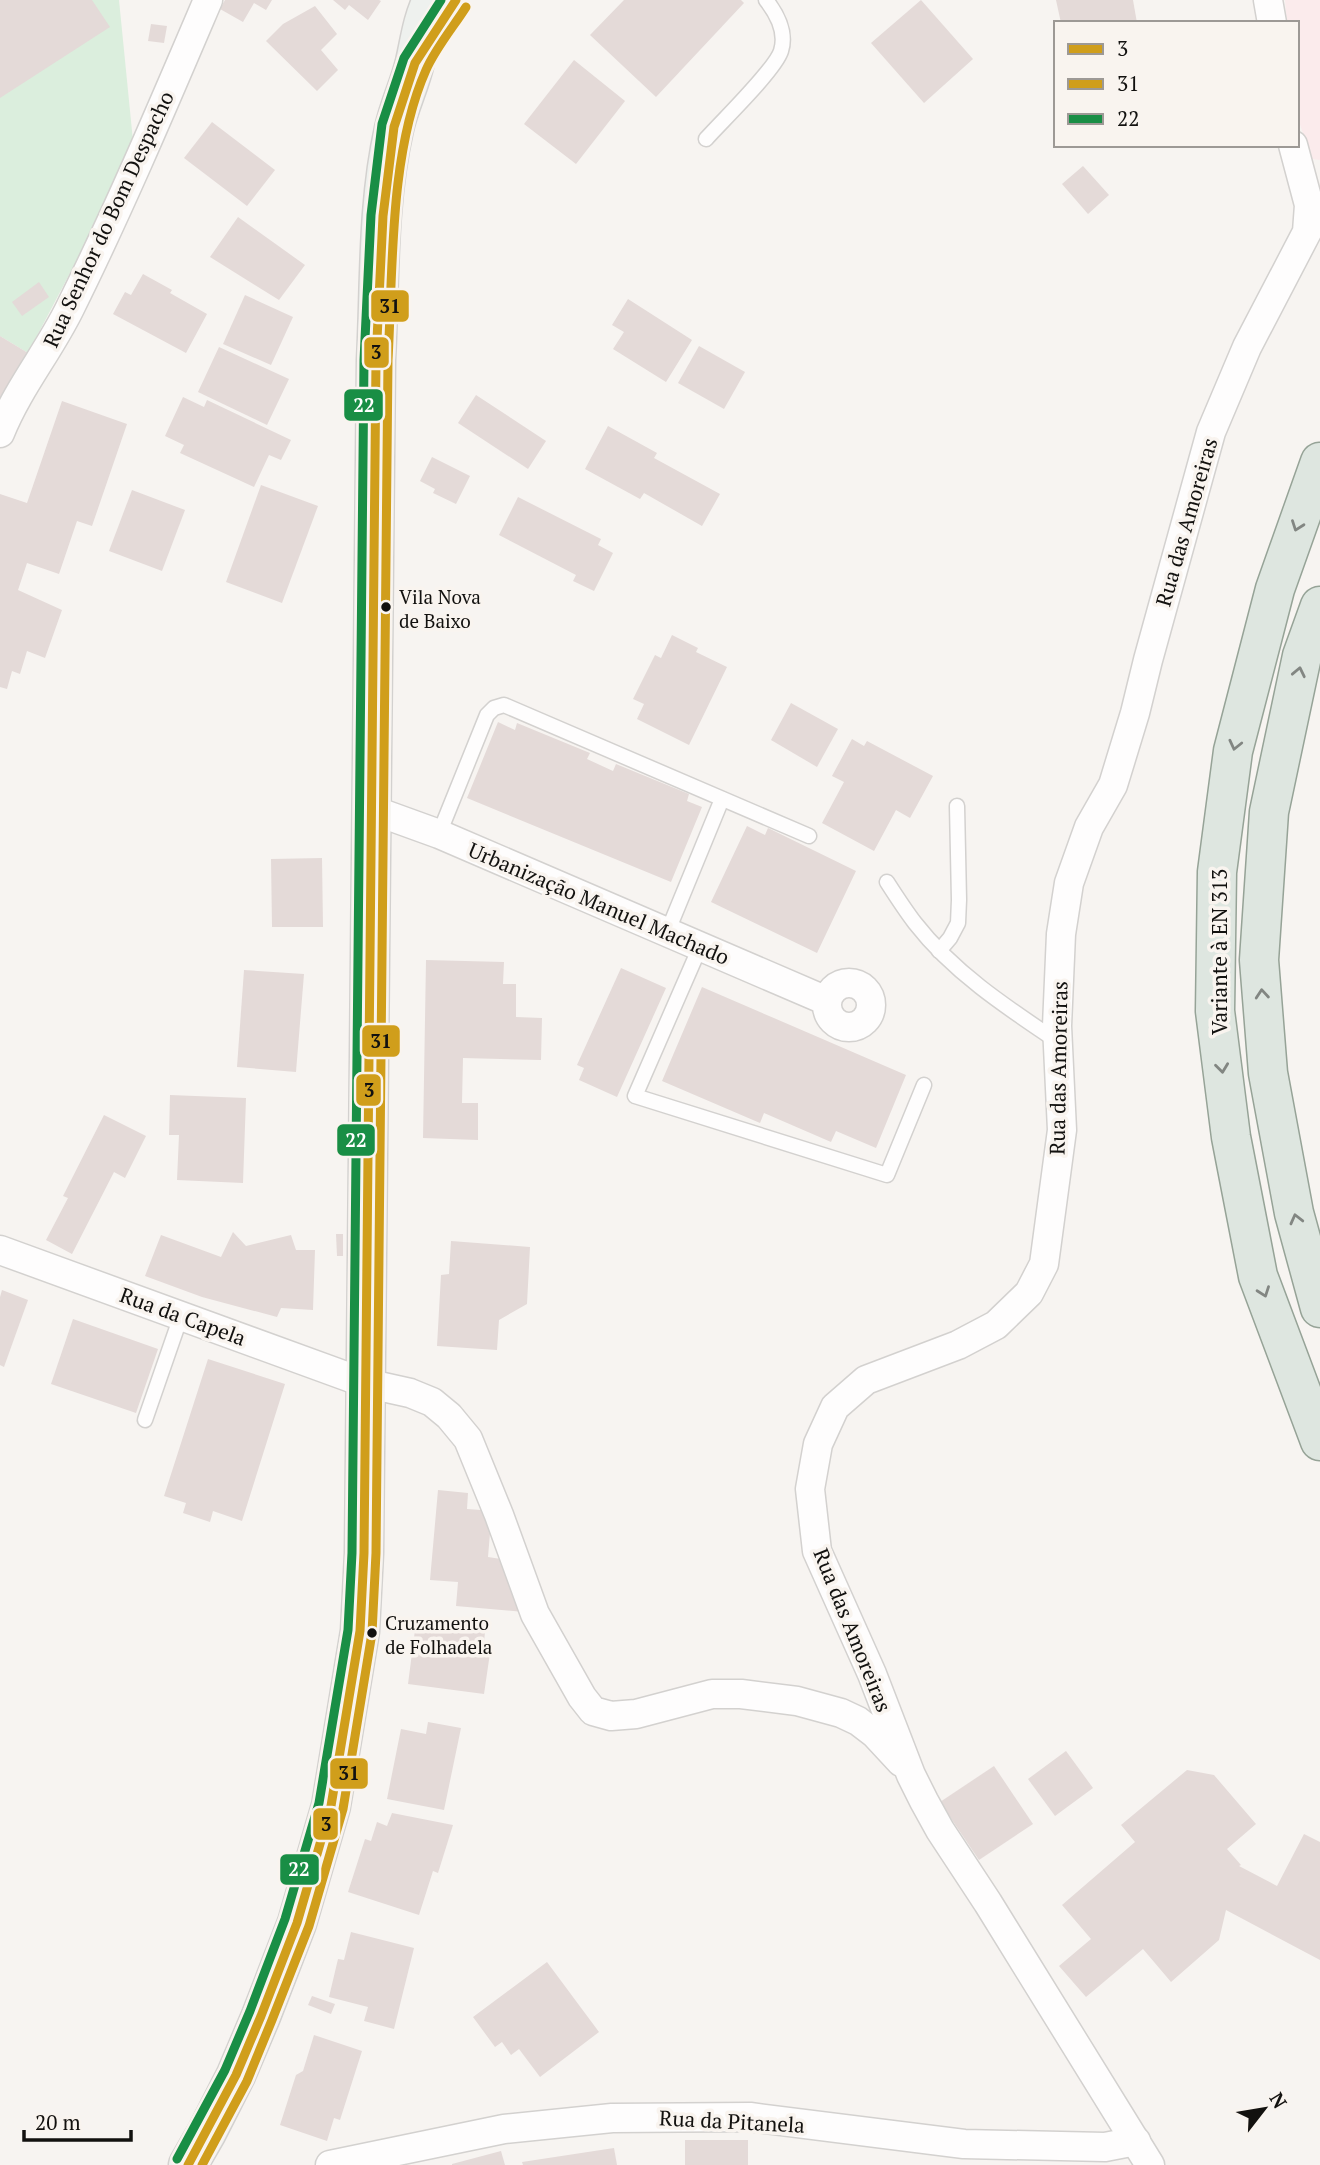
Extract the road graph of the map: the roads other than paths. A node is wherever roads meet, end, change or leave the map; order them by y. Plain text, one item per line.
1 (208, 0) edge
2 (432, 0) edge
3 (456, 0) edge
4 (766, 0) edge
5 (1268, 0) edge
6 (1272, 21) edge
7 (415, 62) junction
8 (706, 139) dead end
9 (1294, 147) edge
10 (0, 433) edge
11 (1320, 462) edge
12 (1320, 607) edge
13 (722, 799) junction
14 (957, 806) dead end
15 (370, 809) junction
16 (439, 834) junction
17 (809, 836) dead end
18 (887, 883) dead end
19 (667, 933) junction
20 (700, 947) junction
21 (939, 951) junction
22 (827, 1001) dead end
23 (1058, 1042) junction
24 (924, 1085) dead end
25 (0, 1250) edge
26 (1320, 1308) edge
27 (181, 1316) junction
28 (365, 1383) junction
29 (145, 1420) dead end
30 (1320, 1441) edge
31 (911, 1775) junction
32 (1143, 2153) edge
33 (188, 2165) edge
34 (330, 2165) edge

1 - 10 street, Rua Senhor do Bom Despacho
2 - 7 main road
3 - 7 main road
4 - 8 lane
5 - 6 street
7 - 15 main road
9 - 23 street, Rua das Amoreiras
11 -> 30 main road, Variante à EN 313
26 -> 12 main road, Variante à EN 313
13 - 16 lane
13 - 17 lane
13 - 19 lane
14 - 21 lane
15 - 16 street, Urbanização Manuel Machado
15 - 28 main road
16 - 19 street, Urbanização Manuel Machado
18 - 21 lane
19 - 20 street, Urbanização Manuel Machado
20 - 22 street, Urbanização Manuel Machado
20 - 24 lane
21 - 23 lane
23 - 31 street, Rua das Amoreiras
25 - 27 street, Rua da Capela
27 - 28 street, Rua da Capela
27 - 29 lane
28 - 31 street, Rua da Capela
28 - 33 main road
31 - 32 street, Rua das Amoreiras
32 - 34 street, Rua da Pitanela

